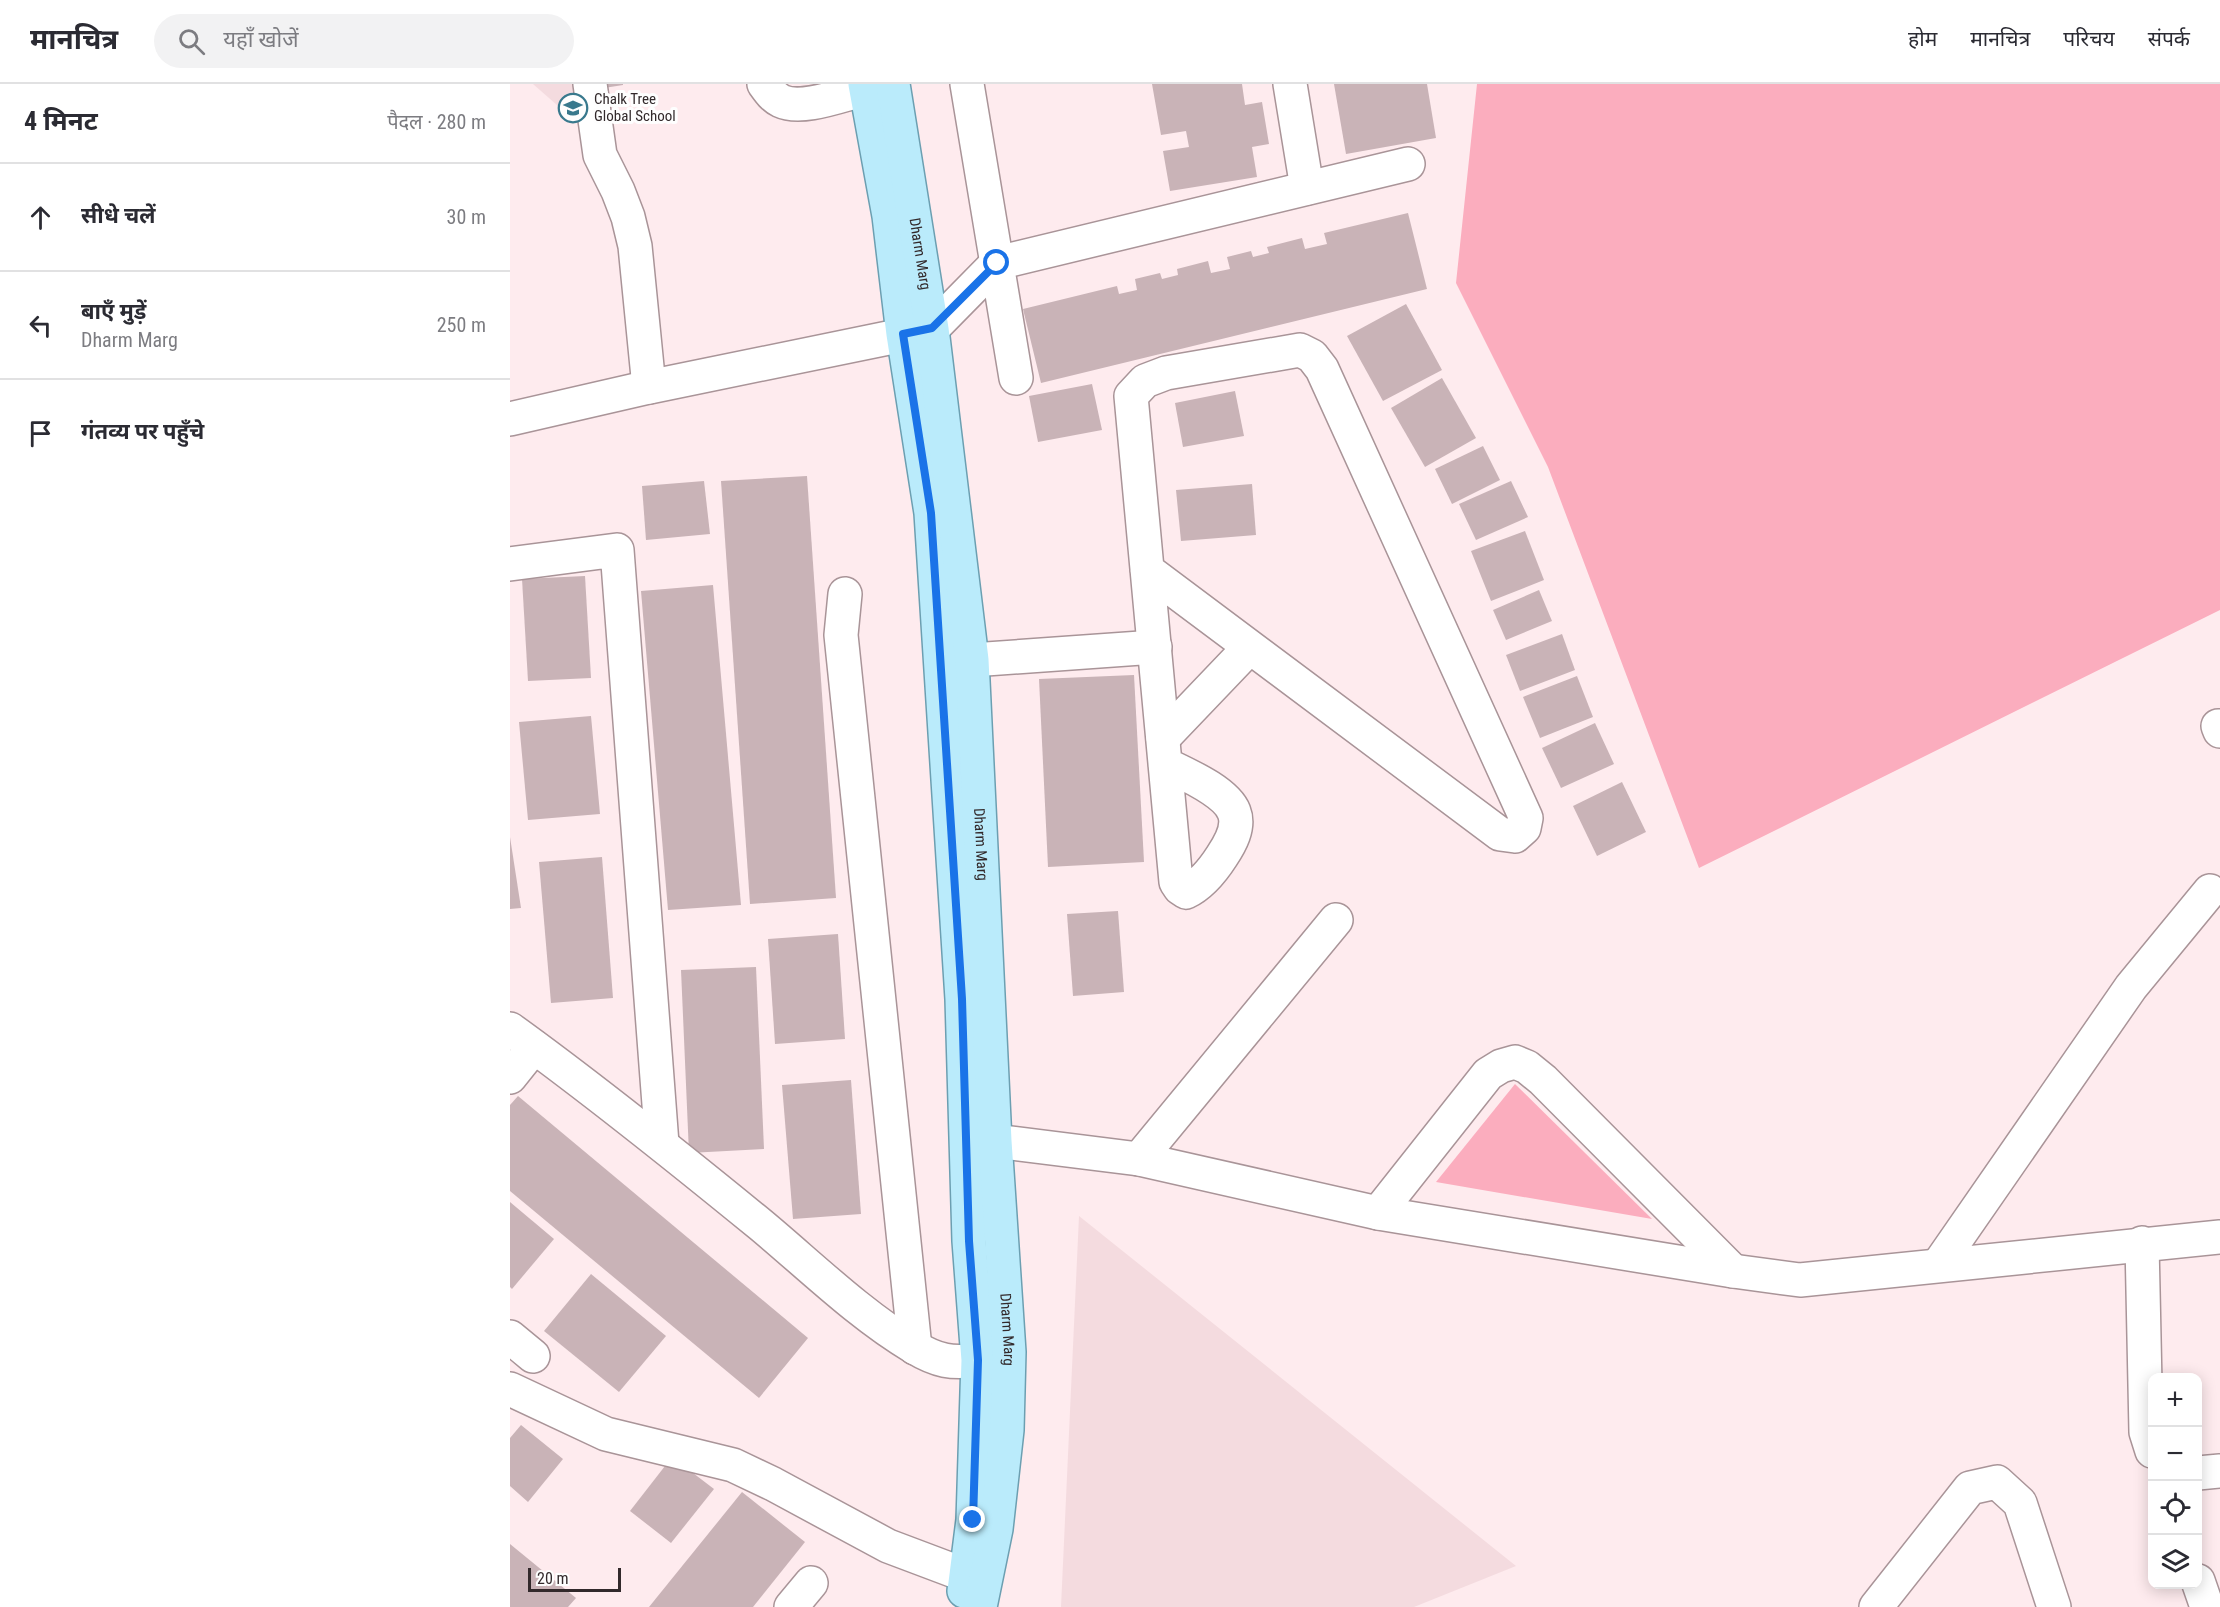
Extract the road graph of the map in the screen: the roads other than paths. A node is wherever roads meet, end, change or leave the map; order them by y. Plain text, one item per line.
1 (590, 84) edge
2 (765, 84) edge
3 (967, 84) edge
4 (1290, 84) edge
5 (875, 86) edge
6 (1408, 164) dead end
7 (1307, 188) junction
8 (997, 263) junction
9 (917, 331) junction
10 (1016, 378) dead end
11 (649, 387) junction
12 (510, 419) edge
13 (510, 564) edge
14 (1148, 570) junction
15 (845, 594) dead end
16 (1155, 647) junction
17 (1249, 648) junction
18 (972, 660) junction
19 (2210, 891) dead end
20 (1336, 920) dead end
21 (522, 1038) edge
22 (510, 1077) edge
23 (995, 1141) junction
24 (662, 1144) junction
25 (1139, 1159) junction
26 (1377, 1213) junction
27 (2220, 1237) edge
28 (2142, 1243) junction
29 (1939, 1264) junction
30 (1733, 1271) junction
31 (915, 1348) junction
32 (978, 1360) junction
33 (510, 1389) edge
34 (2148, 1438) edge
35 (2220, 1471) edge
36 (2202, 1473) edge
37 (2201, 1589) edge
38 (972, 1599) edge
39 (1875, 1607) edge
40 (2054, 1607) edge
41 (2207, 1607) edge

1 - 11 street
2 - 5 street
3 - 8 street
4 - 7 street
5 - 9 main road, Dharm Marg
6 - 7 street
7 - 8 street
8 - 9 street
8 - 10 street
9 - 11 street
9 - 18 main road, Dharm Marg
9 - 32 main road, Dharm Marg
11 - 12 street
13 - 24 street
14 - 16 street
14 - 17 street
14 - 17 street
15 - 31 street
16 - 17 street
16 - 18 street
18 - 23 main road, Dharm Marg
19 - 29 street
20 - 25 street
21 - 22 street
21 - 24 street
23 - 25 street
23 - 38 main road, Dharm Marg
24 - 31 street
25 - 26 street
26 - 30 street
26 - 30 street
27 - 28 street
28 - 29 street
28 - 34 street
29 - 30 street
31 - 32 street
32 - 38 main road, Dharm Marg
33 - 38 street
35 - 36 street
37 - 41 street
39 - 40 street

